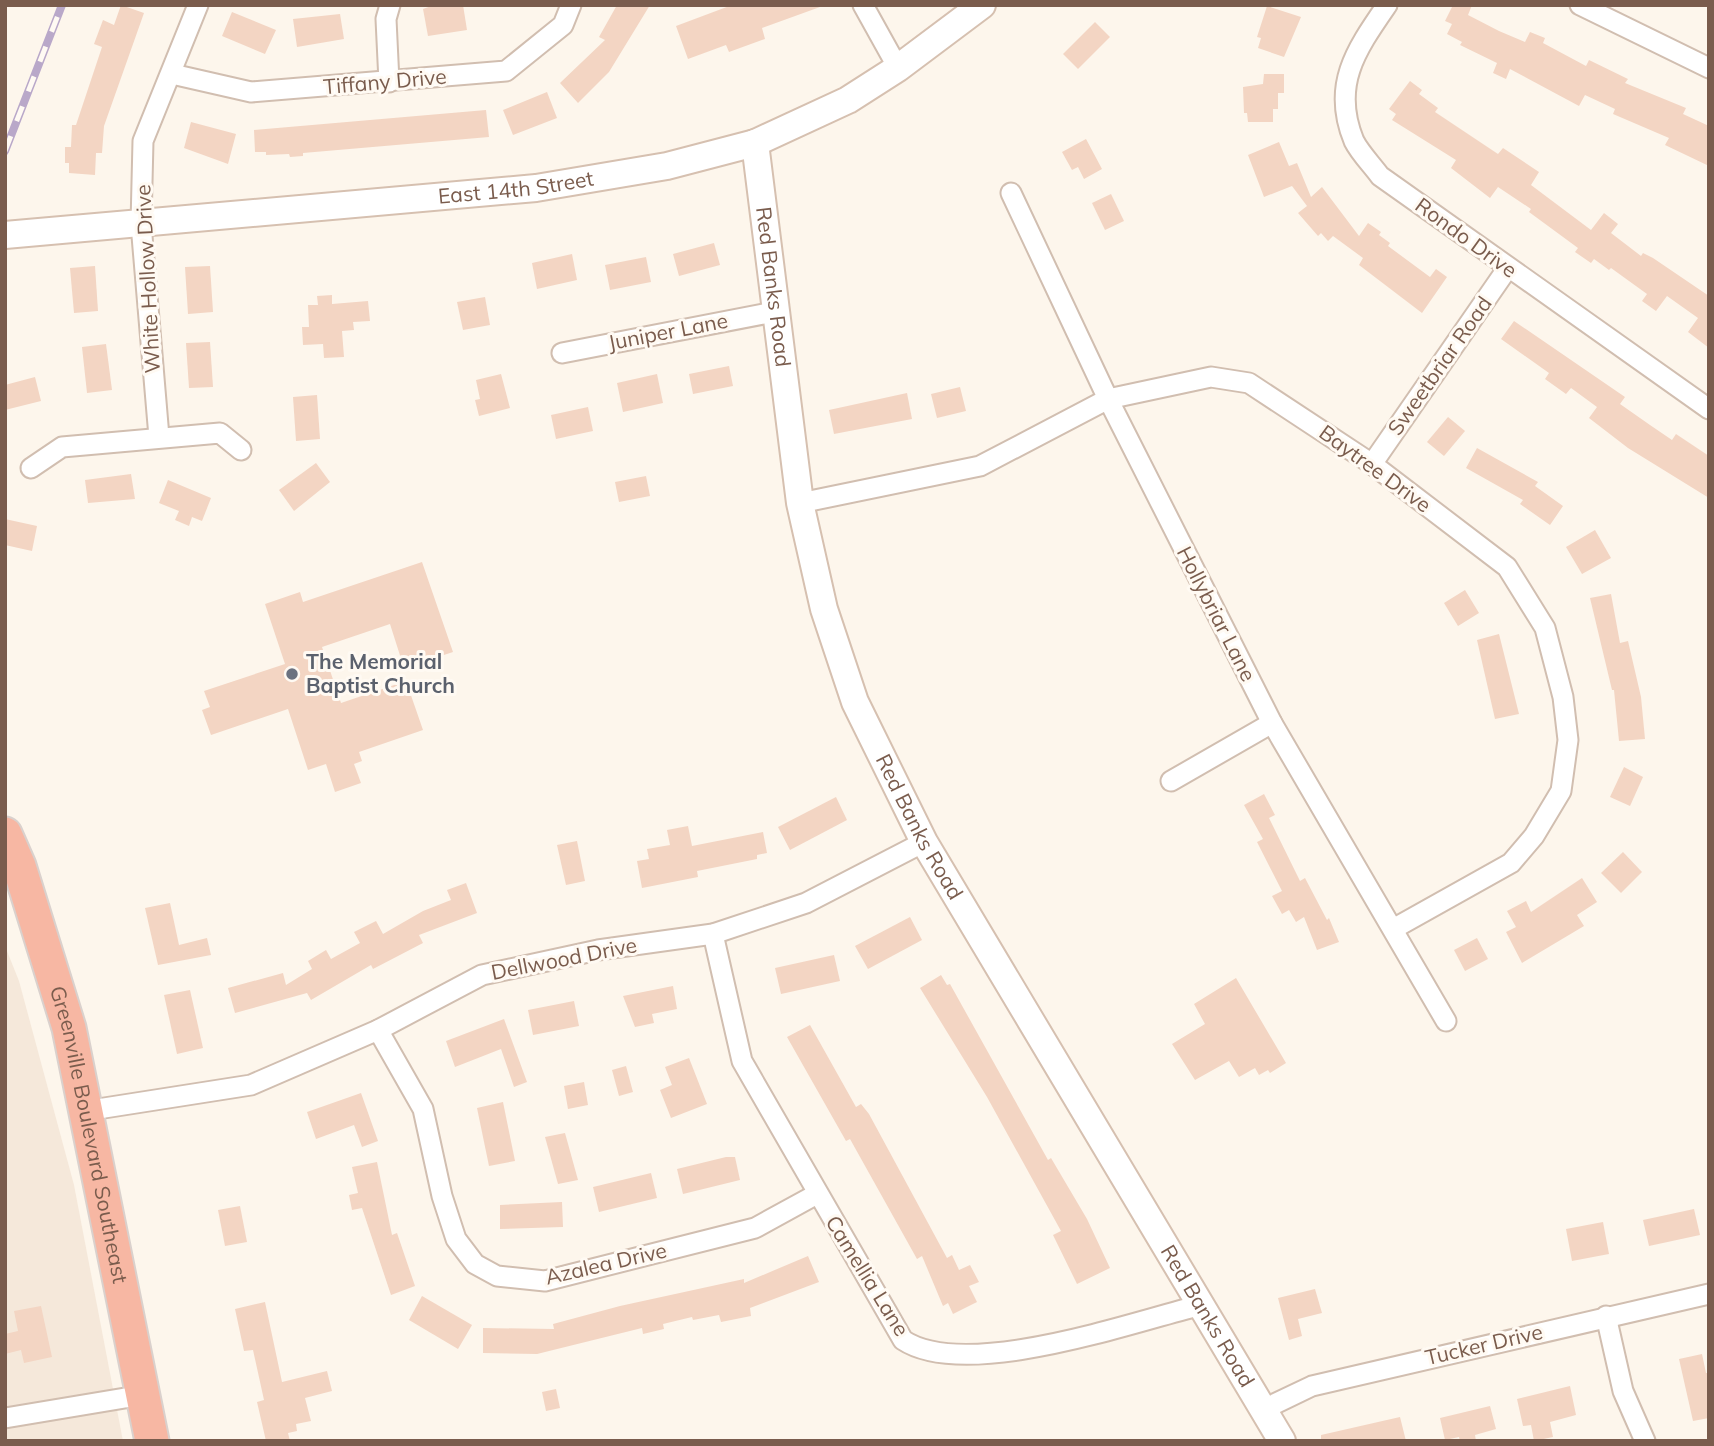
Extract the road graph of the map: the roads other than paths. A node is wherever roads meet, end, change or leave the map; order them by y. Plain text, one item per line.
1 (198, 5) edge
2 (390, 5) edge
3 (571, 5) edge
4 (863, 5) edge
5 (982, 5) edge
6 (1387, 5) edge
7 (1580, 5) edge
8 (898, 68) junction
9 (1709, 68) edge
10 (172, 74) junction
11 (389, 82) junction
12 (755, 143) junction
13 (1010, 193) dead end
14 (141, 223) junction
15 (5, 235) edge
16 (1507, 269) junction
17 (774, 312) junction
18 (562, 353) dead end
19 (1108, 399) junction
20 (1709, 410) edge
21 (159, 438) junction
22 (241, 450) dead end
23 (1372, 464) junction
24 (31, 468) dead end
25 (800, 503) junction
26 (1272, 723) junction
27 (1171, 781) dead end
28 (5, 834) edge
29 (924, 842) junction
30 (1393, 929) junction
31 (713, 934) junction
32 (1446, 1021) dead end
33 (378, 1030) junction
34 (85, 1111) junction
35 (817, 1194) junction
36 (1709, 1294) edge
37 (1201, 1305) junction
38 (1606, 1317) junction
39 (143, 1395) junction
40 (1264, 1409) junction
41 (5, 1418) edge
42 (152, 1441) edge
43 (1282, 1441) edge
44 (1645, 1441) edge

1 - 10 street, White Hollow Drive
2 - 11 street
3 - 11 street, Tiffany Drive
4 - 8 street
5 - 8 street, East 14th Street
6 - 16 street, Rondo Drive
7 - 9 street
8 - 12 street, East 14th Street
10 - 11 street, Tiffany Drive
10 - 14 street, White Hollow Drive
12 - 14 street, East 14th Street
12 - 17 street, Red Banks Road
13 - 19 street, Hollybriar Lane
14 - 15 street, East 14th Street
14 - 21 street, White Hollow Drive
16 - 20 street, Rondo Drive
16 - 23 street, Sweetbriar Road
17 - 18 street, Juniper Lane
17 - 25 street, Red Banks Road
19 - 23 street, Baytree Drive
19 - 25 street, Baytree Drive
19 - 26 street, Hollybriar Lane
21 - 22 street
21 - 24 street
23 - 30 street, Baytree Drive
25 - 29 street, Red Banks Road
26 - 27 street
26 - 30 street, Hollybriar Lane
28 - 34 highway, Greenville Boulevard Southeast
29 - 31 street, Dellwood Drive
29 - 37 street, Red Banks Road
30 - 32 street, Hollybriar Lane
31 - 33 street, Dellwood Drive
31 - 35 street, Camellia Lane
33 - 34 street, Dellwood Drive
33 - 35 street, Azalea Drive
34 - 39 highway, Greenville Boulevard Southeast
35 - 37 street, Camellia Lane
36 - 38 street, Tucker Drive
37 - 40 street, Red Banks Road
38 - 40 street, Tucker Drive
38 - 44 street
39 - 41 street
39 - 42 highway, Greenville Boulevard Southeast
40 - 43 street, Red Banks Road

